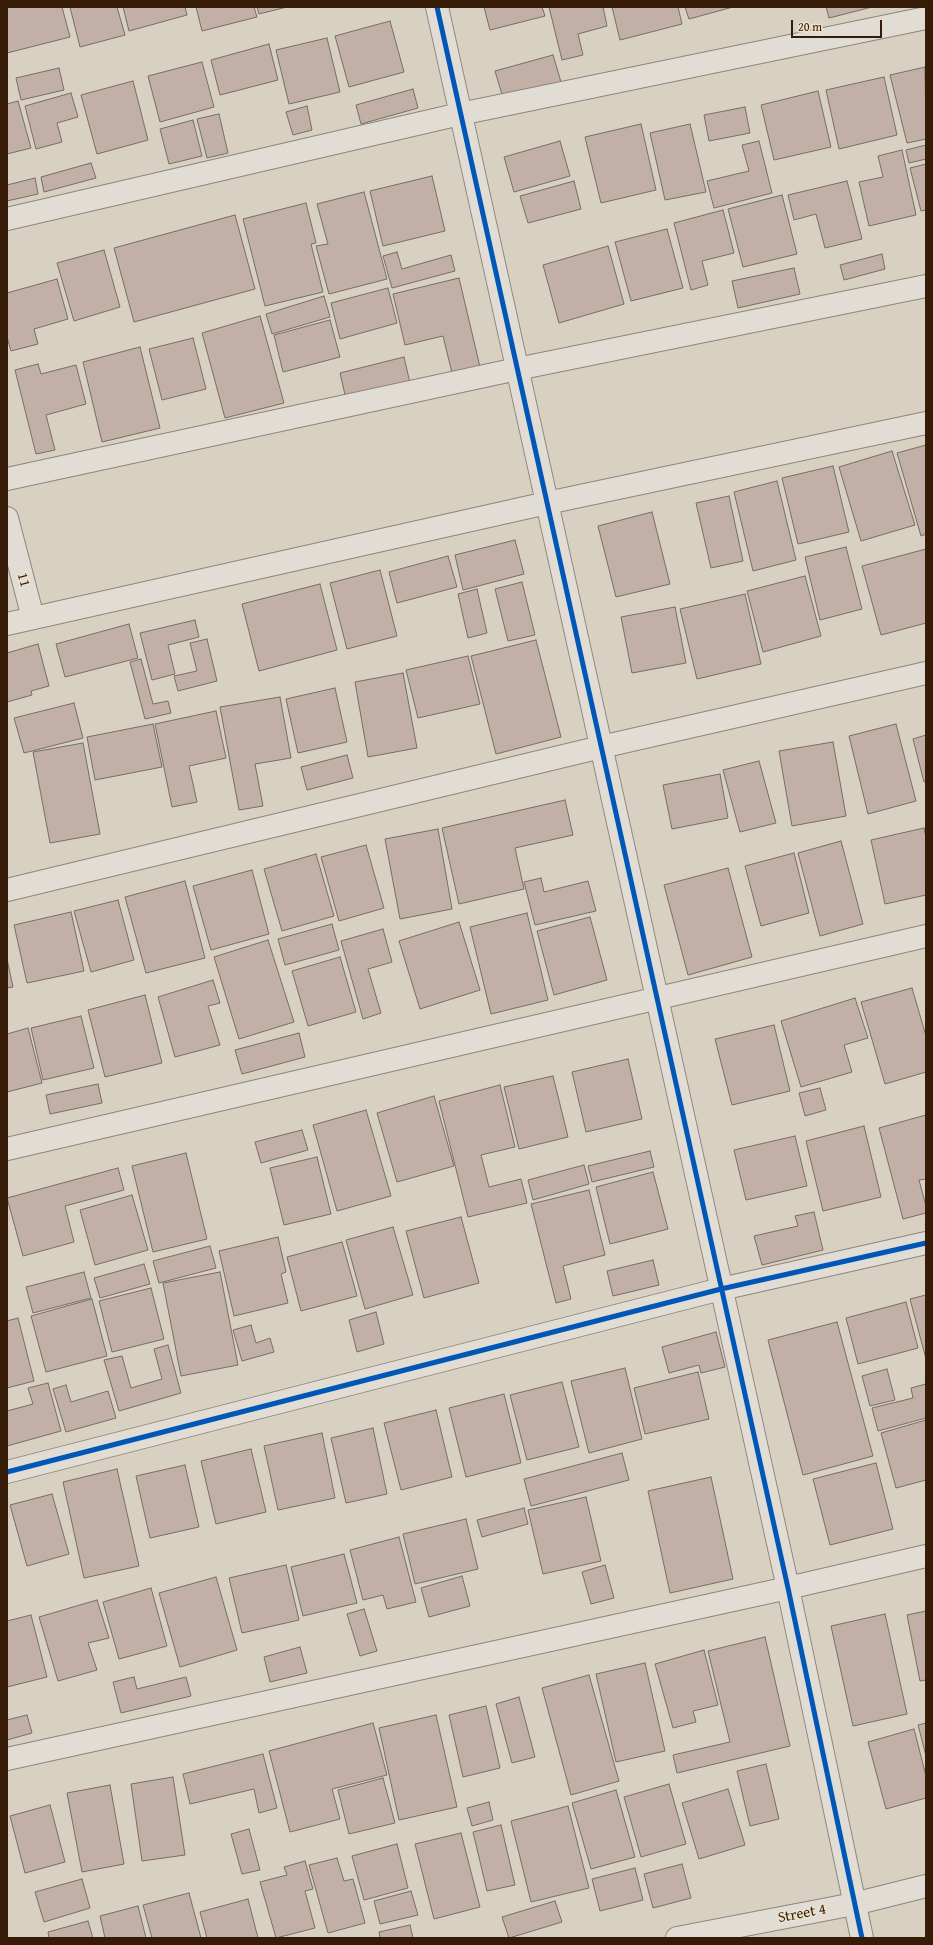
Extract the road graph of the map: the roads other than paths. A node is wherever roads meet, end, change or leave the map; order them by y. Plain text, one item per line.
1 (436, 7) edge
2 (926, 18) edge
3 (460, 114) junction
4 (7, 219) edge
5 (926, 286) edge
6 (517, 369) junction
7 (926, 423) edge
8 (7, 479) edge
9 (546, 503) junction
10 (7, 518) edge
11 (33, 618) junction
12 (7, 624) edge
13 (926, 673) edge
14 (601, 747) junction
15 (7, 890) edge
16 (926, 936) edge
17 (657, 999) junction
18 (7, 1149) edge
19 (926, 1244) edge
20 (721, 1289) junction
21 (7, 1472) edge
22 (926, 1556) edge
23 (788, 1588) junction
24 (7, 1759) edge
25 (926, 1886) edge
26 (854, 1904) junction
27 (677, 1938) edge
28 (862, 1938) edge

1 - 3 street
2 - 3 street
3 - 4 street
3 - 6 street
5 - 6 street
6 - 8 street
6 - 9 street
7 - 9 street
9 - 11 street
9 - 14 street
10 - 11 street, 11
11 - 12 street
13 - 14 street
14 - 15 street
14 - 17 street
16 - 17 street
17 - 18 street
17 - 20 street
19 - 20 street
20 - 21 street
20 - 23 street
22 - 23 street
23 - 24 street
23 - 26 street
25 - 26 street, Street 4
26 - 27 street, Street 4
26 - 28 street

